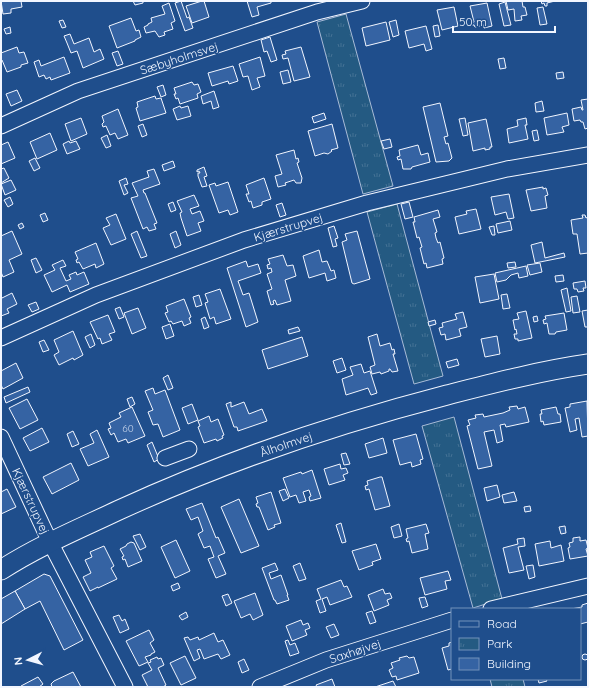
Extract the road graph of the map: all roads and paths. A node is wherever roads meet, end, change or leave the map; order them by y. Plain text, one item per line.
1 (362, 1) edge
2 (336, 4) edge
3 (316, 7) edge
4 (1, 126) edge
5 (588, 155) edge
6 (1, 338) edge
7 (588, 364) edge
8 (1, 438) edge
9 (190, 449) dead end
10 (165, 458) dead end
11 (50, 542) junction
12 (1, 570) edge
13 (588, 586) edge
14 (495, 608) edge
15 (451, 620) edge
16 (125, 687) edge
17 (260, 687) edge

1 - 2 street, Sæbyholmsvej
2 - 3 street, Sæbyholmsvej
3 - 4 street, Sæbyholmsvej
5 - 6 street, Kjærstrupvej
7 - 11 main road, Ålholmvej
8 - 11 street, Kjærstrupvej
9 - 10 street
11 - 12 main road, Ålholmvej
11 - 16 street
13 - 14 street
15 - 17 street, Saxhøjvej

